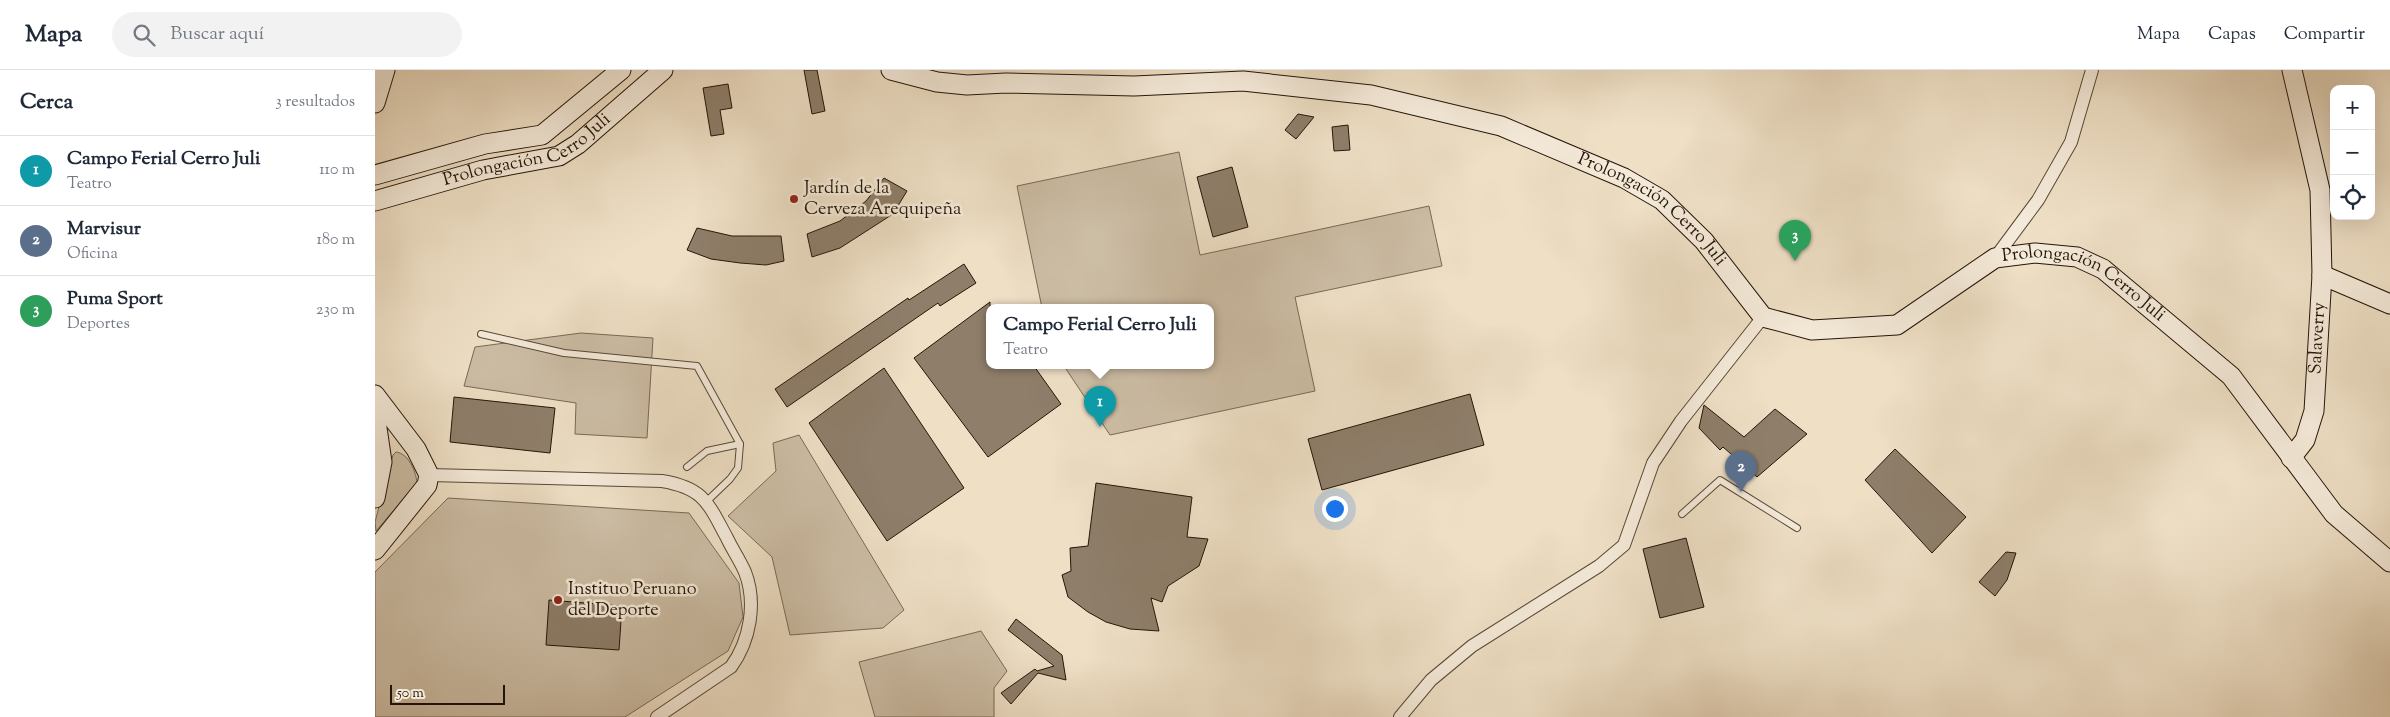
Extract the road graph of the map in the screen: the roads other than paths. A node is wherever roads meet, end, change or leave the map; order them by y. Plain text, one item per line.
1 (385, 70) edge
2 (621, 70) edge
3 (663, 70) edge
4 (891, 70) edge
5 (2092, 70) edge
6 (2292, 70) edge
7 (375, 103) edge
8 (375, 175) edge
9 (375, 200) edge
10 (1995, 258) junction
11 (2322, 275) junction
12 (2390, 304) edge
13 (1763, 317) junction
14 (481, 334) dead end
15 (375, 395) edge
16 (375, 414) edge
17 (740, 444) junction
18 (2291, 458) junction
19 (687, 467) dead end
20 (429, 474) junction
21 (375, 498) edge
22 (707, 501) junction
23 (1682, 514) dead end
24 (1797, 528) dead end
25 (375, 550) edge
26 (2390, 562) edge
27 (657, 717) edge
28 (1400, 717) edge

1 - 7 street
2 - 8 street, Prolongación Cerro Juli
3 - 9 street, Prolongación Cerro Juli
4 - 13 street, Prolongación Cerro Juli
5 - 10 street
6 - 11 street, Salaverry
10 - 13 street, Prolongación Cerro Juli
10 - 18 street, Prolongación Cerro Juli
11 - 12 street
11 - 18 street, Salaverry
13 - 28 street
14 - 17 lane
15 - 20 street
16 - 21 street
17 - 19 lane
17 - 22 lane
18 - 26 street
20 - 22 street
20 - 25 street
22 - 27 street
23 - 24 lane

